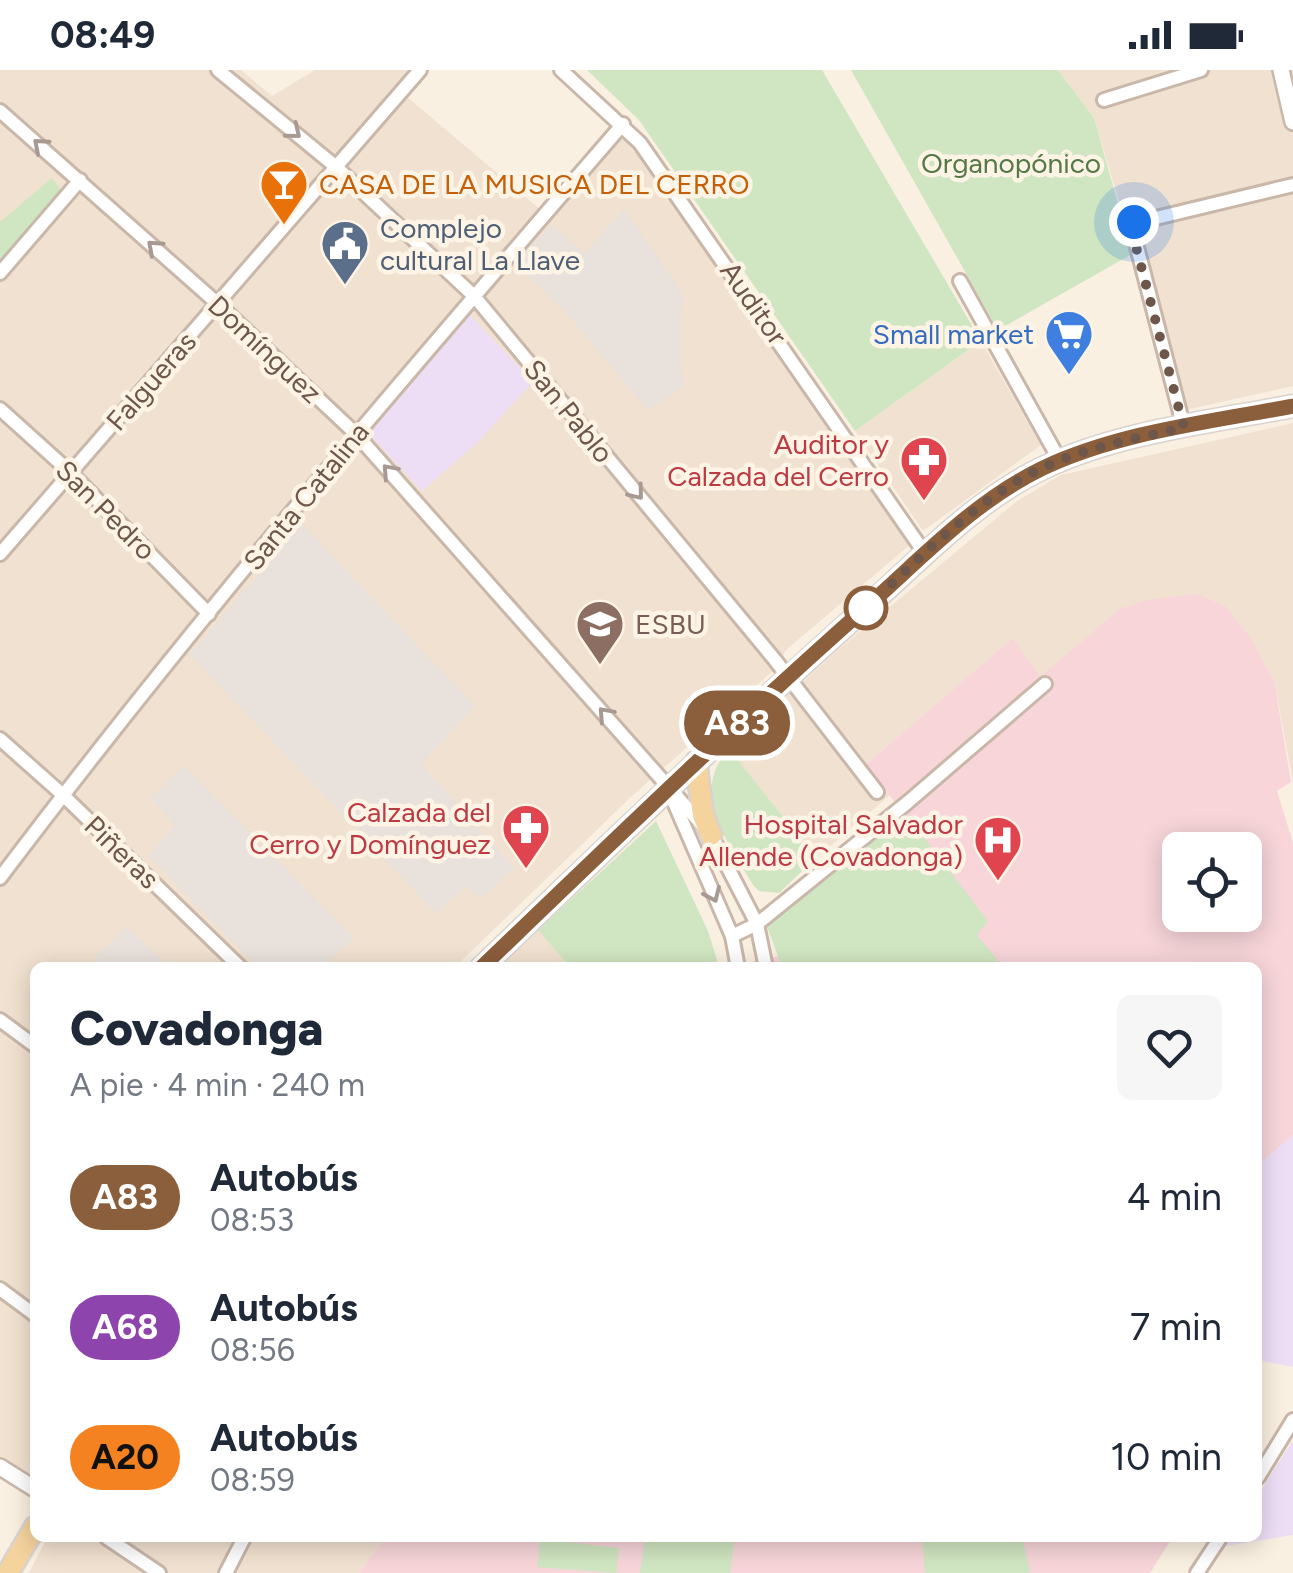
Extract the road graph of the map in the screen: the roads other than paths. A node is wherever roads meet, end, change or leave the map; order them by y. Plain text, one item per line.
1 (218, 70) edge
2 (420, 70) edge
3 (561, 70) edge
4 (1200, 70) edge
5 (1281, 70) edge
6 (1104, 100) dead end
7 (0, 111) edge
8 (1293, 122) edge
9 (623, 124) junction
10 (336, 166) junction
11 (80, 180) junction
12 (1293, 185) edge
13 (0, 273) edge
14 (960, 281) dead end
15 (474, 296) junction
16 (218, 304) junction
17 (1293, 406) edge
18 (0, 410) edge
19 (1184, 428) junction
20 (356, 434) junction
21 (1060, 460) junction
22 (71, 472) junction
23 (0, 554) edge
24 (926, 555) junction
25 (209, 614) junction
26 (787, 676) junction
27 (1046, 684) dead end
28 (0, 739) edge
29 (696, 762) junction
30 (668, 788) junction
31 (877, 792) dead end
32 (63, 795) junction
33 (710, 835) junction
34 (0, 878) edge
35 (756, 924) junction
36 (732, 936) junction
37 (235, 962) edge
38 (487, 962) edge
39 (737, 962) edge
40 (765, 962) edge
41 (0, 1020) edge
42 (30, 1042) edge
43 (0, 1289) edge
44 (30, 1311) edge
45 (1293, 1420) edge
46 (0, 1467) edge
47 (1262, 1470) edge
48 (30, 1485) edge
49 (30, 1536) edge
50 (113, 1542) edge
51 (242, 1542) edge
52 (1217, 1542) edge
53 (8, 1573) edge
54 (159, 1573) edge
55 (226, 1573) edge
56 (1197, 1573) edge

1 -> 10 street, San Pablo
2 - 10 street, Falgueras
3 - 9 street, Auditor
4 - 6 street
5 - 8 street
11 -> 7 street, Domínguez
9 - 15 street, Santa Catalina
9 - 24 street, Auditor
10 - 15 street, San Pablo
10 - 16 street, Falgueras
11 - 13 street
16 -> 11 street, Domínguez
12 - 19 street
14 - 21 street
15 - 20 street, Santa Catalina
15 -> 26 street, San Pablo
16 - 20 street, Domínguez
16 - 22 street, Falgueras
17 - 19 main road
18 - 22 street, San Pedro
19 - 21 main road
20 - 25 street, Santa Catalina
30 -> 20 street, Domínguez
21 - 24 main road
22 - 23 street, Falgueras
22 - 25 street, San Pedro
24 - 26 main road
25 - 32 street, Santa Catalina
26 - 29 main road
26 - 31 street, San Pablo
27 - 35 street
28 - 32 street, Piñeras
29 - 30 main road
29 - 33 main road
30 - 33 street, Domínguez
30 -> 36 street, Domínguez
30 - 38 main road
32 - 34 street, Santa Catalina
32 - 37 street, Piñeras
33 - 35 street, Domínguez
35 - 36 street
35 - 40 street, Domínguez
36 - 39 street, Domínguez
41 - 42 street
43 - 44 street
45 - 47 street
46 - 48 street
49 - 53 main road
50 - 54 street
51 - 55 street
52 - 56 street

